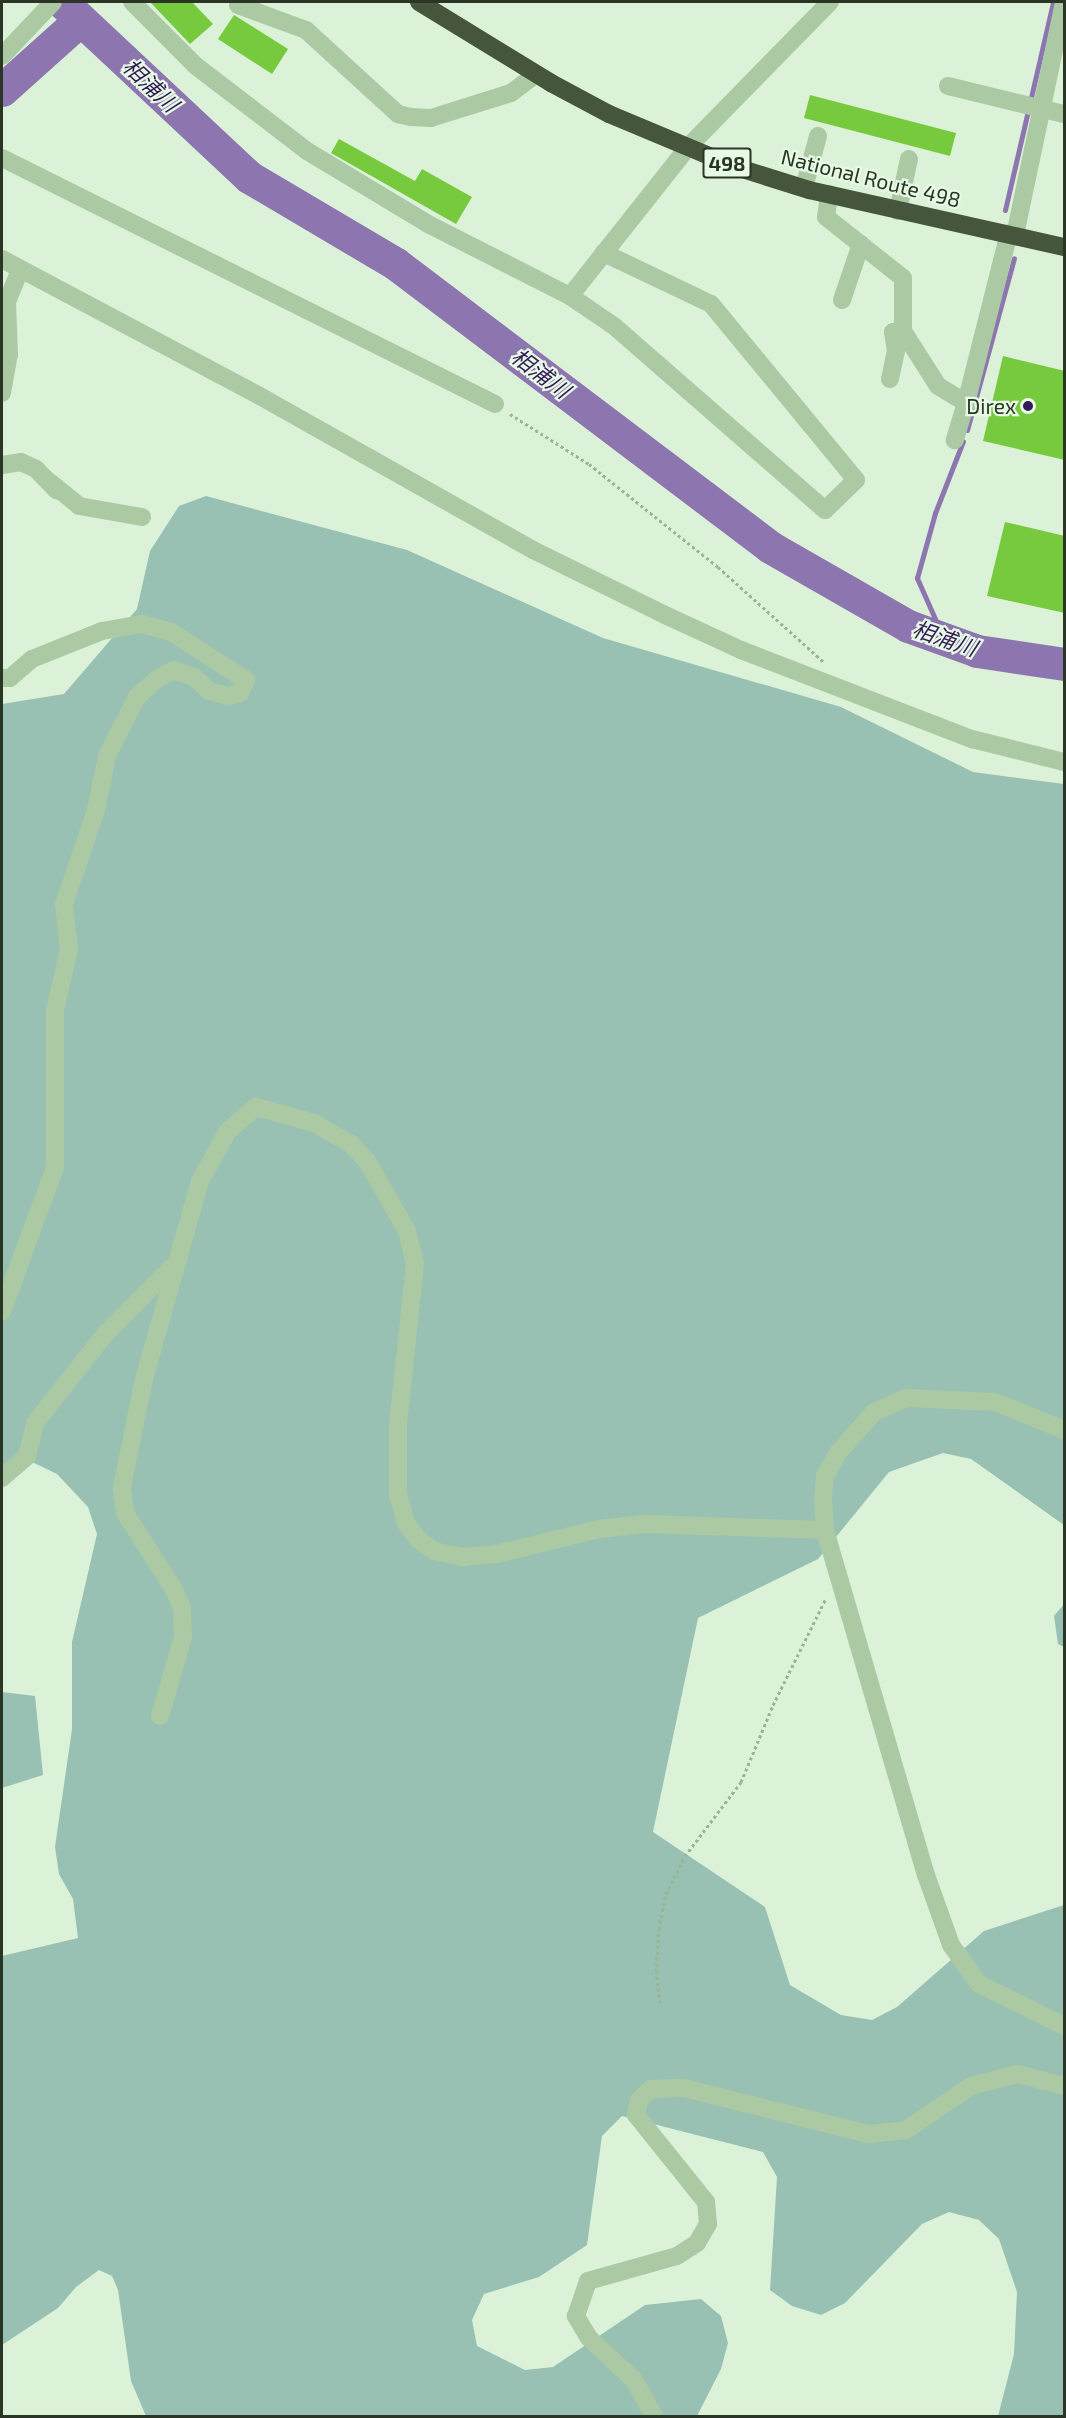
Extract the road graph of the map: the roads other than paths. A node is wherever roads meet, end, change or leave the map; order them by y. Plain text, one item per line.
1 (53, 2) edge
2 (132, 2) edge
3 (419, 2) edge
4 (830, 2) edge
5 (1065, 3) edge
6 (238, 5) dead end
7 (2, 56) edge
8 (536, 74) junction
9 (948, 86) dead end
10 (1041, 109) junction
11 (1065, 114) edge
12 (818, 136) dead end
13 (688, 147) junction
14 (2, 158) edge
15 (909, 159) dead end
16 (804, 188) junction
17 (829, 194) junction
18 (898, 211) junction
19 (1012, 234) junction
20 (861, 244) junction
21 (1065, 247) edge
22 (604, 253) junction
23 (2, 259) edge
24 (20, 270) junction
25 (570, 296) junction
26 (842, 300) dead end
27 (903, 331) junction
28 (890, 379) dead end
29 (2, 393) edge
30 (966, 403) junction
31 (495, 404) road end
32 (955, 440) dead end
33 (2, 465) edge
34 (51, 483) junction
35 (69, 509) dead end
36 (142, 517) dead end
37 (2, 678) edge
38 (1065, 762) edge
39 (174, 1266) junction
40 (2, 1312) edge
41 (1065, 1430) edge
42 (2, 1478) edge
43 (825, 1530) junction
44 (159, 1716) dead end
45 (1065, 2026) edge
46 (1065, 2086) edge
47 (654, 2416) edge

1 - 7 street
2 - 25 street
3 - 8 highway, National Route 498 / 498
4 - 13 street
5 - 10 street
6 - 8 street
8 - 13 highway, National Route 498 / 498
9 - 10 street
10 - 11 street
10 - 19 street
12 - 16 street
13 - 16 highway, National Route 498 / 498
13 - 22 street
14 - 31 street
15 - 18 street
16 - 17 highway, National Route 498 / 498
17 - 18 highway, National Route 498 / 498
17 - 20 street
18 - 19 highway, National Route 498 / 498
19 - 21 highway, National Route 498 / 498
19 - 30 street
20 - 26 street
20 - 27 street
22 - 25 street
22 - 25 street
23 - 24 street
24 - 29 street
24 - 38 street
27 - 28 street
27 - 30 street
30 - 32 street
33 - 34 street
34 - 35 street
34 - 36 street
37 - 40 street
39 - 42 street
39 - 43 street
39 - 44 street
41 - 43 street
43 - 45 street
46 - 47 street

